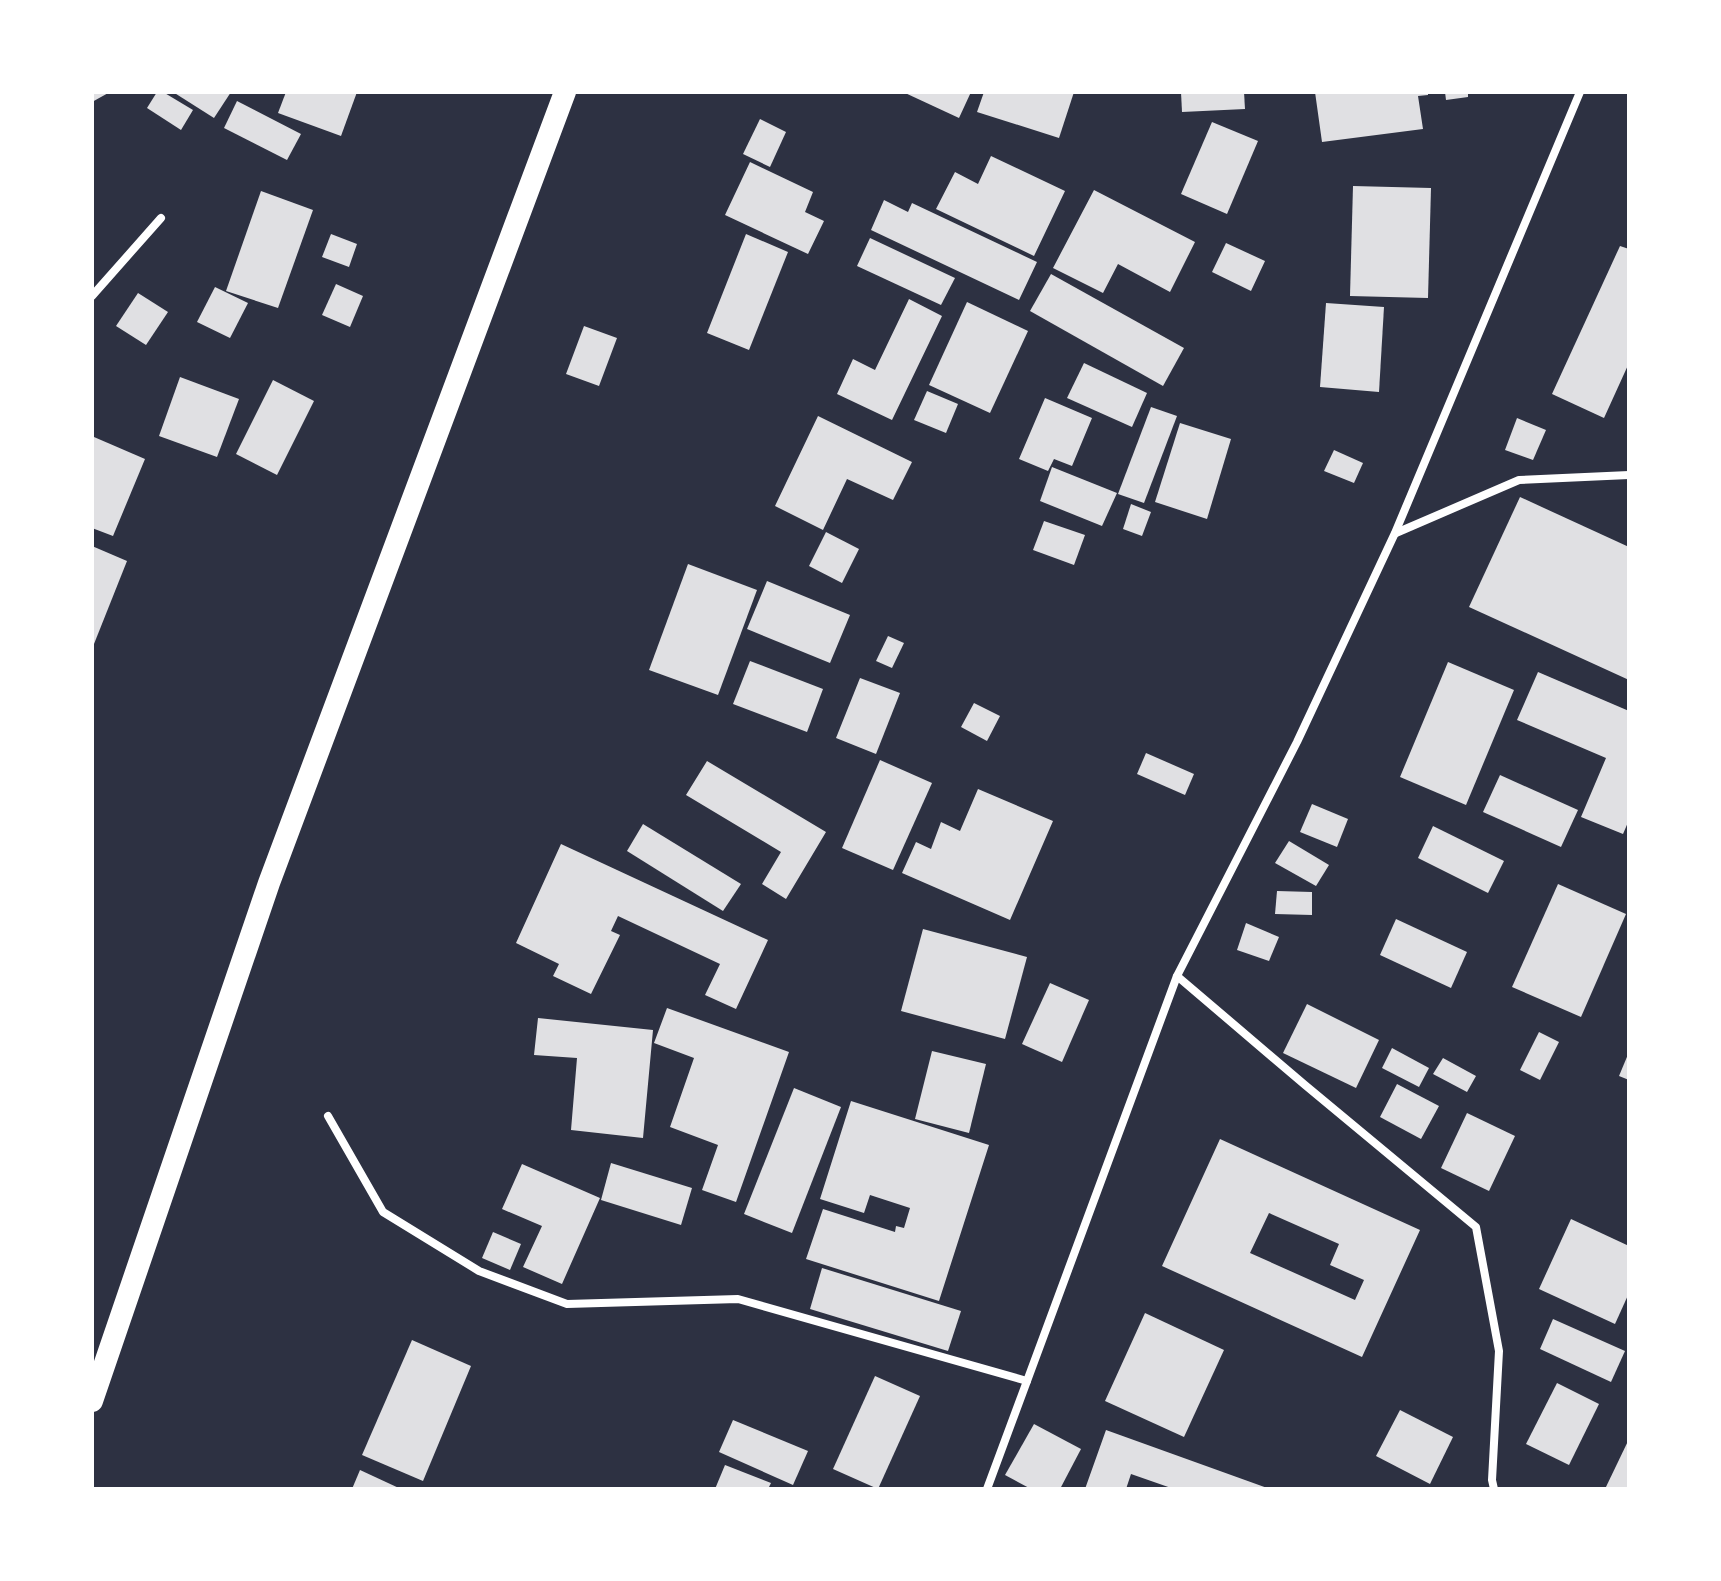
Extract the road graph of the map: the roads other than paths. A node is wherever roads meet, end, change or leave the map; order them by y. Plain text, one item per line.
1 (565, 92) edge
2 (1580, 92) edge
3 (161, 218) dead end
4 (92, 296) edge
5 (1629, 475) edge
6 (1395, 533) junction
7 (1177, 976) junction
8 (328, 1116) dead end
9 (1027, 1381) junction
10 (92, 1401) edge
11 (987, 1489) edge
12 (1494, 1489) edge

1 - 10 highway
2 - 6 street
3 - 4 street
5 - 6 street
6 - 7 street
7 - 9 street
7 - 12 street
8 - 9 street
9 - 11 street

